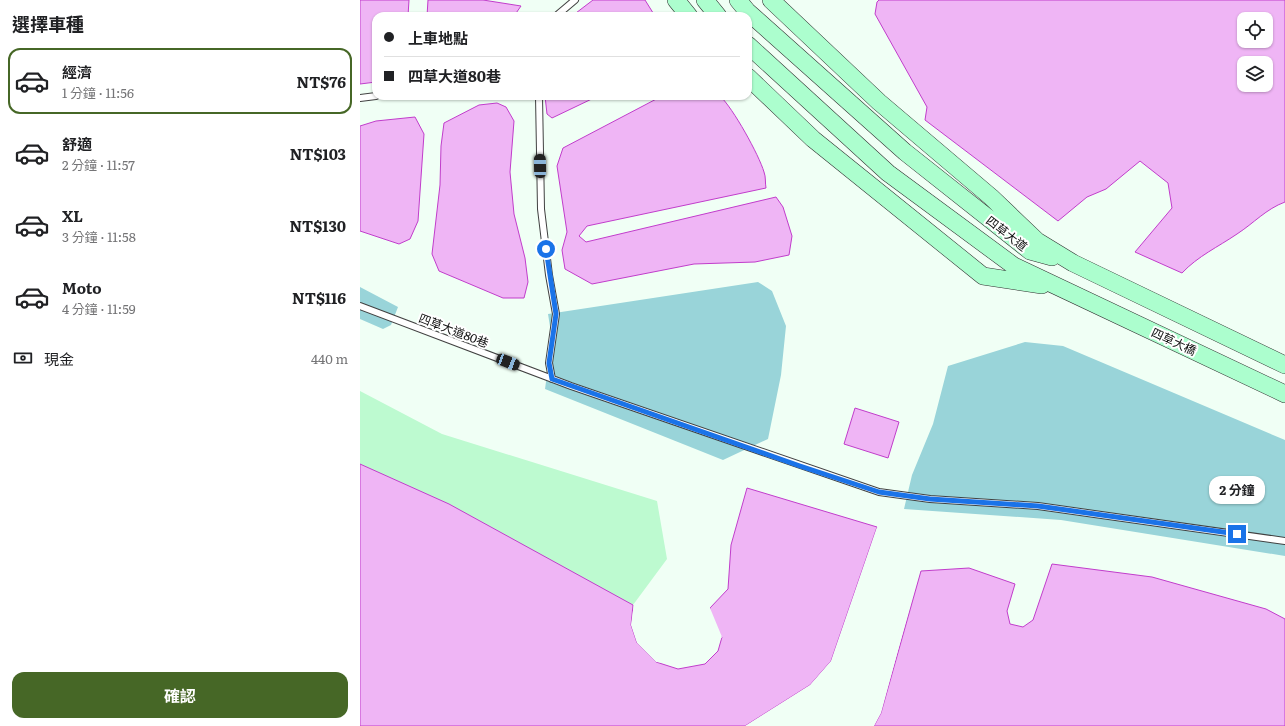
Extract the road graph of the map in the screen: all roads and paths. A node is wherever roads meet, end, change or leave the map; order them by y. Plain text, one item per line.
1 (575, 0) edge
2 (676, 0) edge
3 (705, 0) edge
4 (738, 0) edge
5 (771, 0) edge
6 (561, 12) edge
7 (686, 12) edge
8 (715, 12) edge
9 (747, 12) edge
10 (752, 16) edge
11 (752, 49) edge
12 (752, 81) edge
13 (372, 96) edge
14 (360, 98) edge
15 (539, 100) edge
16 (1073, 263) junction
17 (1064, 289) junction
18 (360, 306) edge
19 (1285, 365) edge
20 (552, 379) junction
21 (1285, 394) edge
22 (1285, 541) edge

1 - 6 lane
2 - 7 street
3 - 8 street
4 - 9 street, 四草大道
5 - 16 street, 四草大道
10 - 16 street, 四草大道
11 - 17 street, 四草大道
12 - 17 street
13 - 14 lane
15 - 20 lane
16 - 19 street
17 - 21 street, 四草大橋
18 - 20 lane, 四草大道80巷
20 - 22 lane, 四草大道80巷

